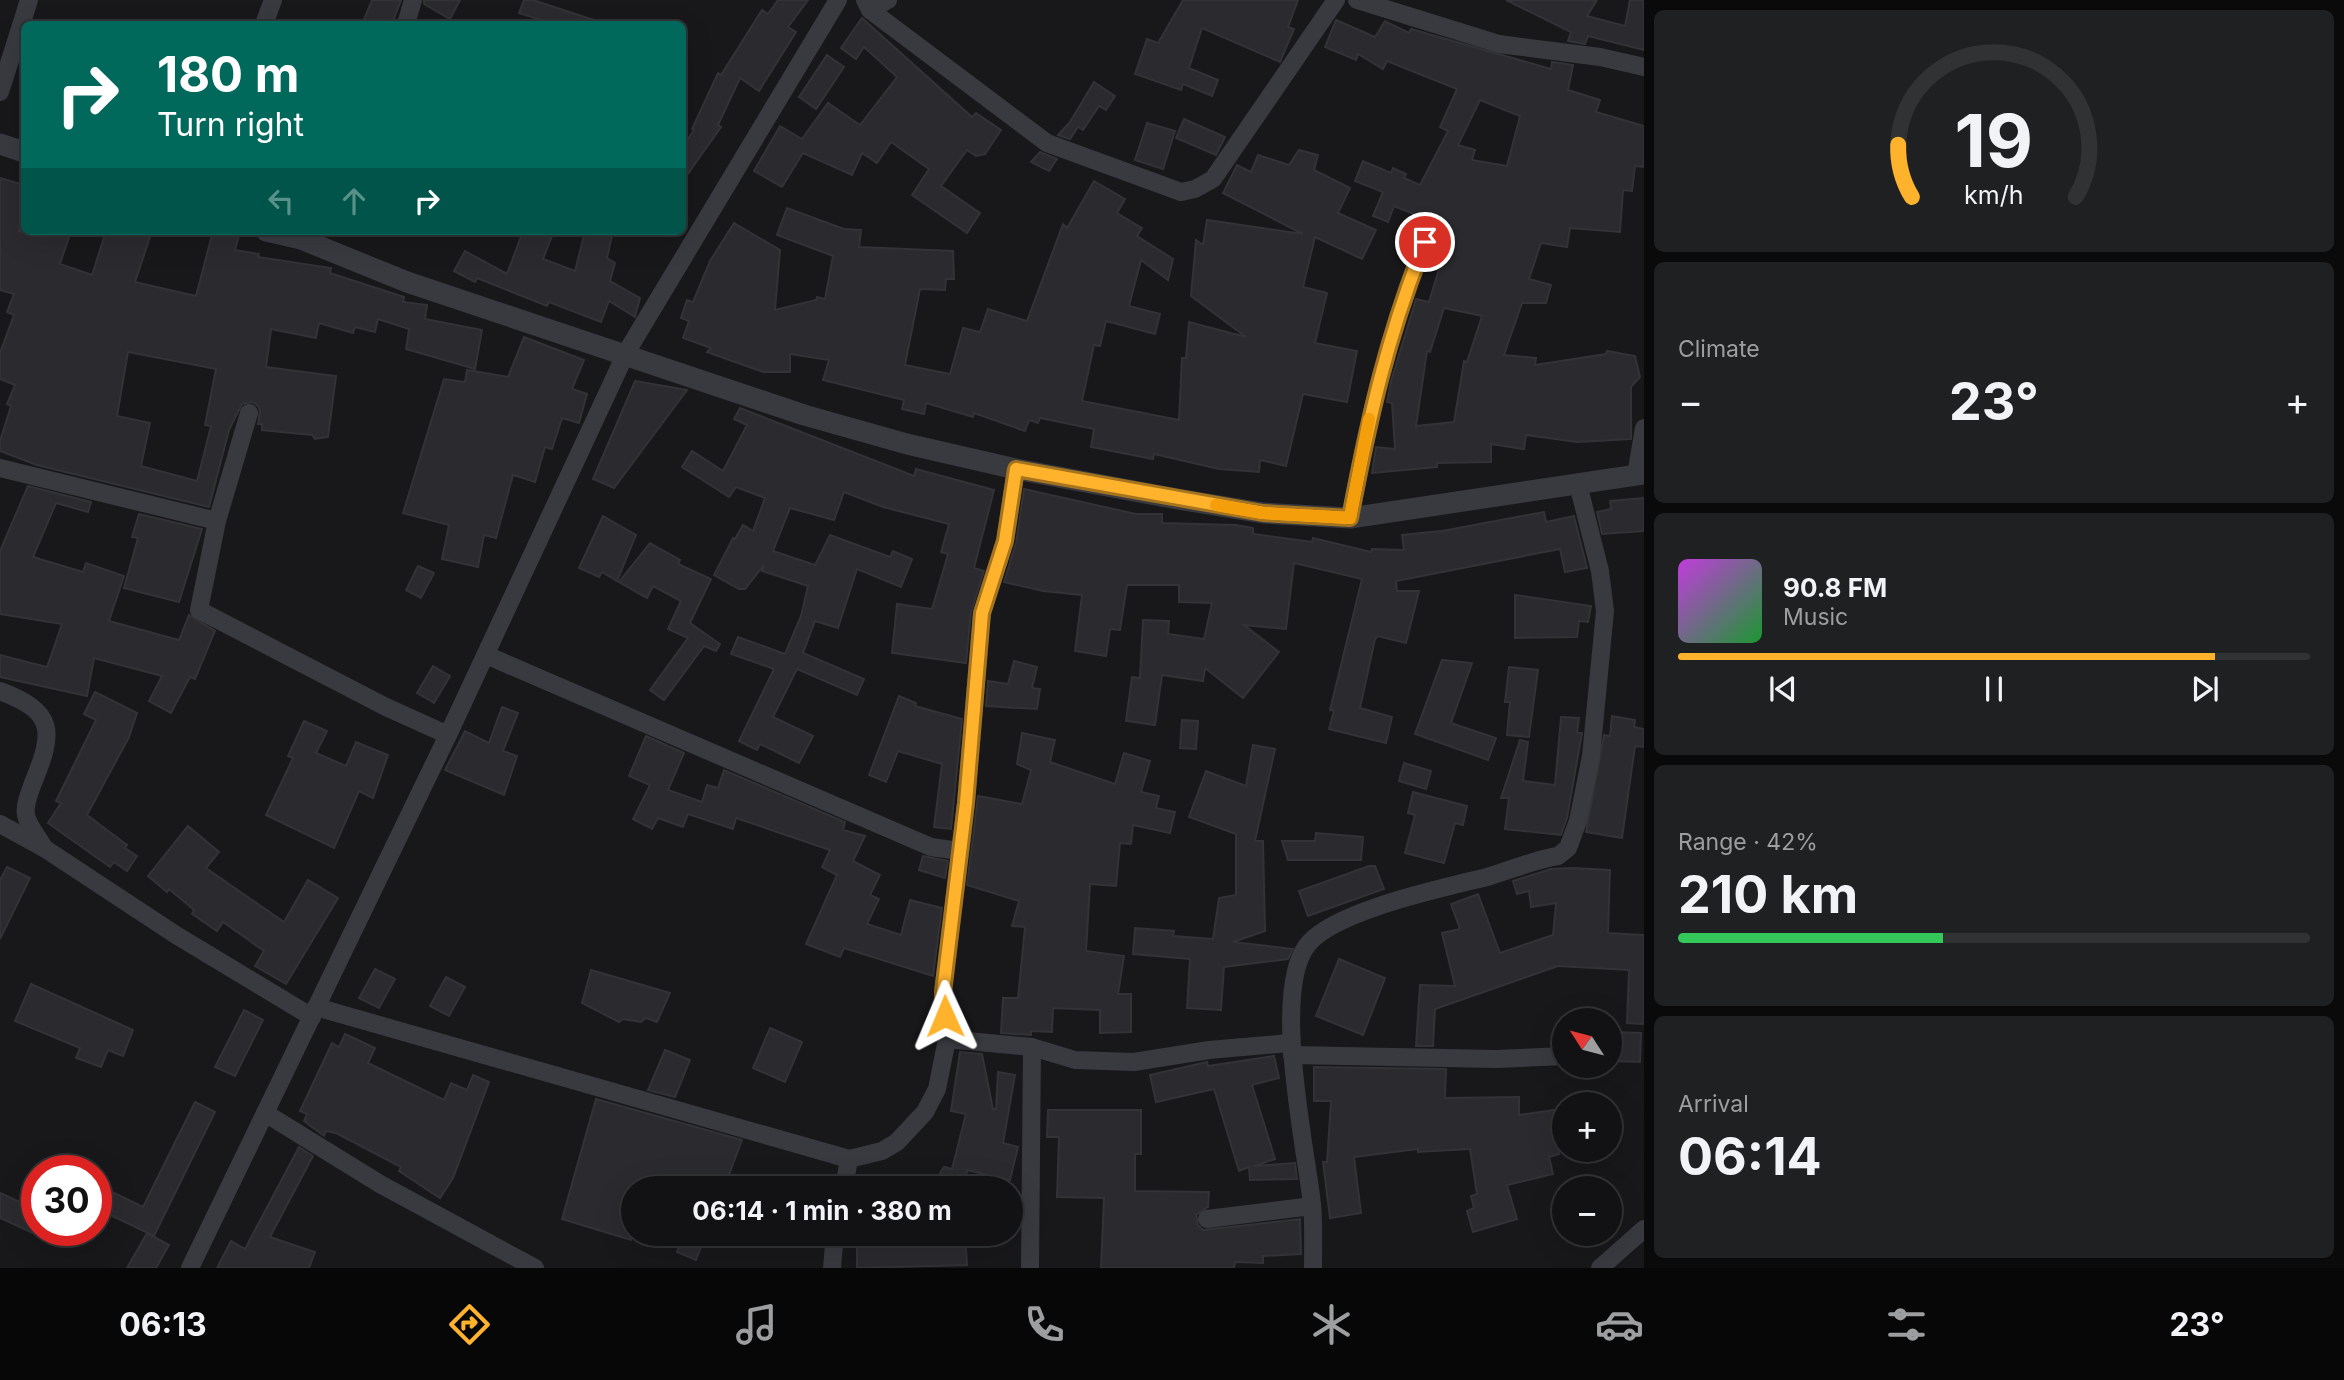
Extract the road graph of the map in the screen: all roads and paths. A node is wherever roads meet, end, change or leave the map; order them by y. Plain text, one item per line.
1 (29, 0) edge
2 (273, 0) edge
3 (412, 0) edge
4 (838, 0) edge
5 (888, 0) edge
6 (1336, 0) edge
7 (1357, 0) edge
8 (868, 5) edge
9 (22, 21) edge
10 (265, 21) edge
11 (407, 21) edge
12 (21, 25) edge
13 (1644, 67) edge
14 (0, 92) edge
15 (0, 144) edge
16 (21, 151) edge
17 (303, 235) edge
18 (1425, 242) dead end
19 (626, 353) junction
20 (249, 413) dead end
21 (1644, 428) edge
22 (0, 468) edge
23 (1016, 469) junction
24 (1640, 475) edge
25 (1578, 484) junction
26 (1350, 518) junction
27 (217, 521) junction
28 (486, 655) junction
29 (0, 691) edge
30 (449, 735) junction
31 (0, 824) edge
32 (44, 848) junction
33 (958, 851) junction
34 (314, 1012) junction
35 (947, 1039) junction
36 (1032, 1047) junction
37 (1291, 1049) junction
38 (1552, 1057) edge
39 (265, 1113) junction
40 (849, 1159) junction
41 (846, 1176) edge
42 (1312, 1206) junction
43 (1207, 1219) dead end
44 (1644, 1229) edge
45 (834, 1246) edge
46 (190, 1268) edge
47 (534, 1268) edge
48 (832, 1268) edge
49 (1030, 1268) edge
50 (1313, 1268) edge
51 (1600, 1268) edge

1 - 9 street
2 - 10 street
3 - 11 street
4 - 19 street
5 - 8 street
6 - 8 street
7 - 13 street
12 - 14 street
15 - 16 street
17 - 19 street
18 - 26 street
19 - 23 street
19 - 28 street
20 - 27 street
21 - 24 street
22 - 27 street
23 - 26 street
23 - 33 street
24 - 25 street
25 - 26 street
25 - 37 street
27 - 30 street
28 - 30 street
28 - 33 street
29 - 32 street
30 - 34 street
31 - 32 street
32 - 34 street
33 - 35 street
34 - 39 street
34 - 40 street
35 - 36 street
35 - 40 street
36 - 37 street
36 - 49 street
37 - 38 street
37 - 42 street
39 - 46 street
39 - 47 street
40 - 41 street
42 - 43 street
42 - 50 street
44 - 51 street
45 - 48 street

